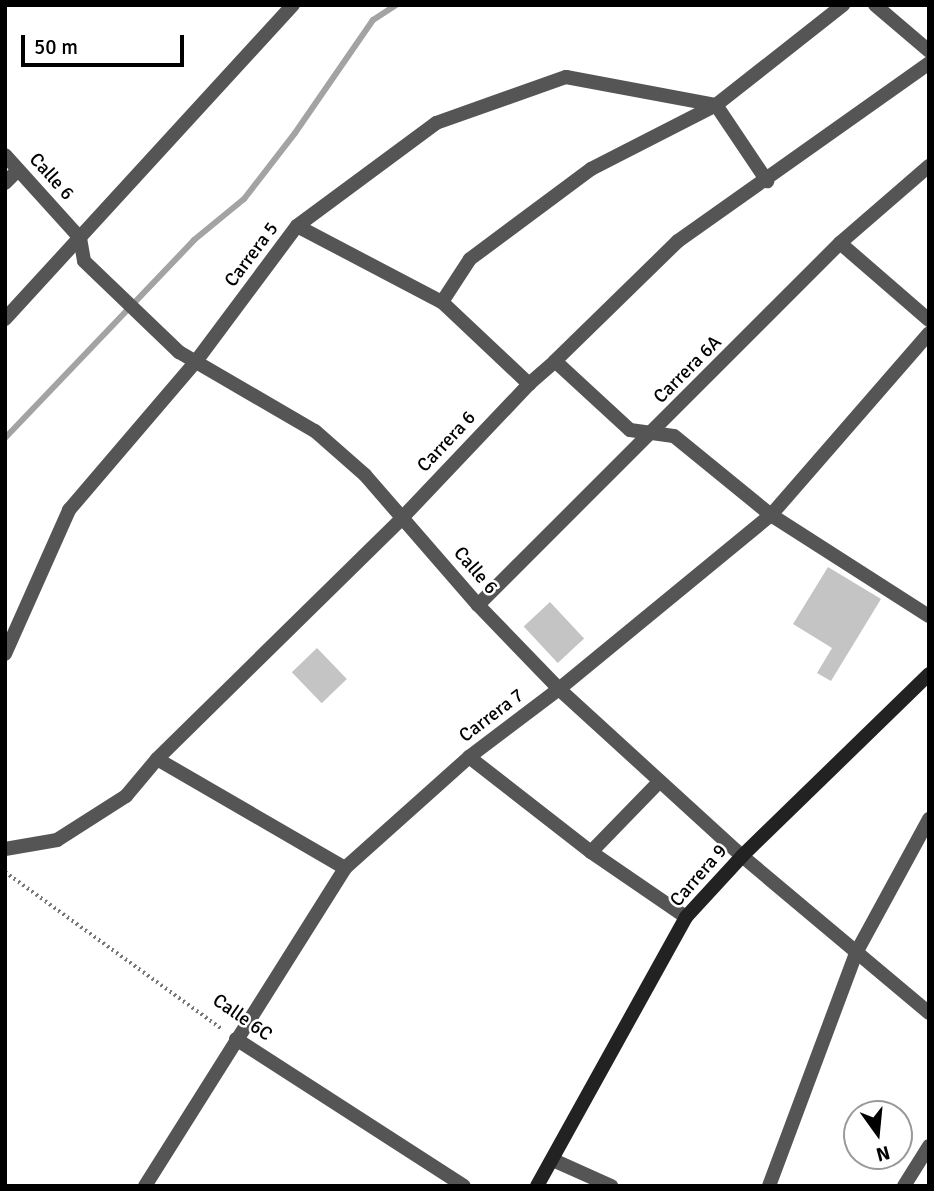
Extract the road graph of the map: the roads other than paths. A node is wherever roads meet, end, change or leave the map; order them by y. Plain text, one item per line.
1 (293, 5) edge
2 (843, 5) edge
3 (876, 5) edge
4 (929, 51) edge
5 (929, 63) edge
6 (716, 105) junction
7 (5, 155) edge
8 (929, 166) edge
9 (18, 170) junction
10 (767, 181) junction
11 (5, 183) edge
12 (297, 226) junction
13 (80, 239) junction
14 (841, 243) junction
15 (442, 302) junction
16 (5, 319) edge
17 (929, 320) edge
18 (929, 333) edge
19 (197, 360) junction
20 (555, 362) junction
21 (528, 384) junction
22 (652, 433) junction
23 (771, 515) junction
24 (402, 517) junction
25 (478, 605) junction
26 (929, 617) edge
27 (5, 654) edge
28 (929, 674) edge
29 (559, 689) junction
30 (469, 757) junction
31 (157, 759) junction
32 (659, 782) junction
33 (929, 819) edge
34 (5, 849) edge
35 (591, 852) junction
36 (742, 856) junction
37 (345, 868) junction
38 (686, 917) junction
39 (856, 953) junction
40 (929, 1013) edge
41 (236, 1039) junction
42 (929, 1146) edge
43 (553, 1160) junction
44 (145, 1186) edge
45 (464, 1186) edge
46 (537, 1186) edge
47 (611, 1186) edge
48 (769, 1186) edge
49 (904, 1186) edge

1 - 13 street
2 - 6 street
3 - 4 street
5 - 10 street, Carrera 6
6 - 10 street
6 - 12 street, Carrera 5
6 - 15 street
7 - 9 street, Calle 6
8 - 14 street, Carrera 6A
9 - 11 street
9 - 13 street, Calle 6
10 - 20 street, Carrera 6
12 - 15 street
12 - 19 street, Carrera 5
13 - 16 street
13 - 19 street, Calle 6
14 - 17 street
14 - 22 street, Carrera 6A
15 - 21 street
18 - 23 street, Carrera 7
19 - 24 street, Calle 6
19 - 27 street, Carrera 5
20 - 21 street, Carrera 6
20 - 22 street
21 - 24 street, Carrera 6
22 - 23 street
22 - 25 street, Carrera 6A
23 - 26 street
23 - 29 street, Carrera 7
24 - 25 street, Calle 6
24 - 31 street, Carrera 6
25 - 29 street, Calle 6
28 - 36 main road, Carrera 9
29 - 30 street, Carrera 7
29 - 32 street, Calle 6
30 - 35 street
30 - 37 street, Carrera 7
31 - 34 street, Carrera 6
31 - 37 street
32 - 35 street
32 - 36 street, Calle 6
33 - 39 street
35 - 38 street
36 - 38 main road, Carrera 9
36 - 39 street, Calle 6
37 - 41 street, Carrera 7
38 - 43 main road, Carrera 9
39 - 40 street, Calle 6
39 - 48 street
41 - 44 street, Carrera 7
41 - 45 street, Calle 6C
42 - 49 street
43 - 46 main road, Carrera 9
43 - 47 street

